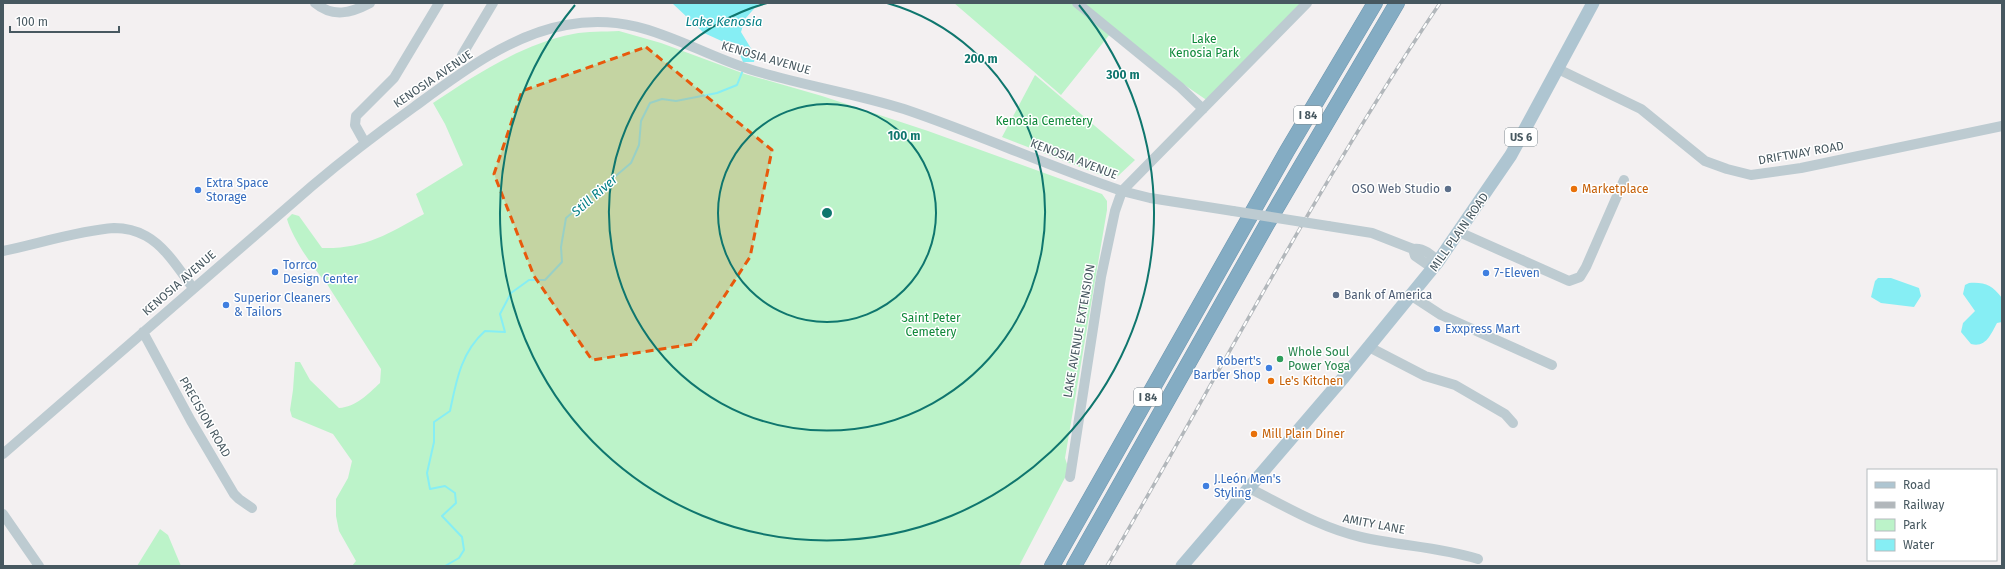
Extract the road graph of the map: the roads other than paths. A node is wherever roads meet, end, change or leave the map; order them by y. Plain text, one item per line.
1 (315, 3) edge
2 (370, 3) edge
3 (440, 3) edge
4 (493, 3) edge
5 (1078, 3) edge
6 (1307, 3) edge
7 (1375, 3) edge
8 (1397, 3) edge
9 (1593, 3) edge
10 (462, 55) dead end
11 (1558, 69) junction
12 (1203, 109) junction
13 (2002, 126) edge
14 (365, 143) junction
15 (1624, 180) dead end
16 (1122, 191) junction
17 (1459, 232) junction
18 (3, 251) edge
19 (1437, 263) junction
20 (193, 288) junction
21 (1412, 296) junction
22 (143, 332) junction
23 (1369, 347) junction
24 (1552, 365) dead end
25 (1512, 423) dead end
26 (3, 454) edge
27 (1070, 477) dead end
28 (1249, 488) junction
29 (252, 508) dead end
30 (3, 514) edge
31 (1478, 559) dead end
32 (39, 566) edge
33 (1052, 566) edge
34 (1074, 566) edge
35 (1182, 566) edge

1 - 2 street
3 - 14 street
4 - 10 street
5 - 12 street
6 - 12 street
7 - 33 highway, I 84
8 - 34 highway, I 84
9 - 11 main road, MILL PLAIN ROAD / US 6
11 - 13 street, DRIFTWAY ROAD
11 - 17 main road, MILL PLAIN ROAD / US 6
12 - 16 street
14 - 16 street, KENOSIA AVENUE
14 - 20 street, KENOSIA AVENUE
15 - 17 street
16 - 19 street, KENOSIA AVENUE, bridge
16 - 27 street, LAKE AVENUE EXTENSION
17 - 19 main road, MILL PLAIN ROAD / US 6
18 - 20 street
19 - 21 main road, MILL PLAIN ROAD / US 6
20 - 22 street, KENOSIA AVENUE
21 - 23 main road, MILL PLAIN ROAD / US 6
21 - 24 street
22 - 26 street, KENOSIA AVENUE
22 - 29 street, PRECISION ROAD
23 - 25 street
23 - 28 main road, MILL PLAIN ROAD / US 6
28 - 31 street, AMITY LANE
28 - 35 main road, MILL PLAIN ROAD / US 6
30 - 32 street

